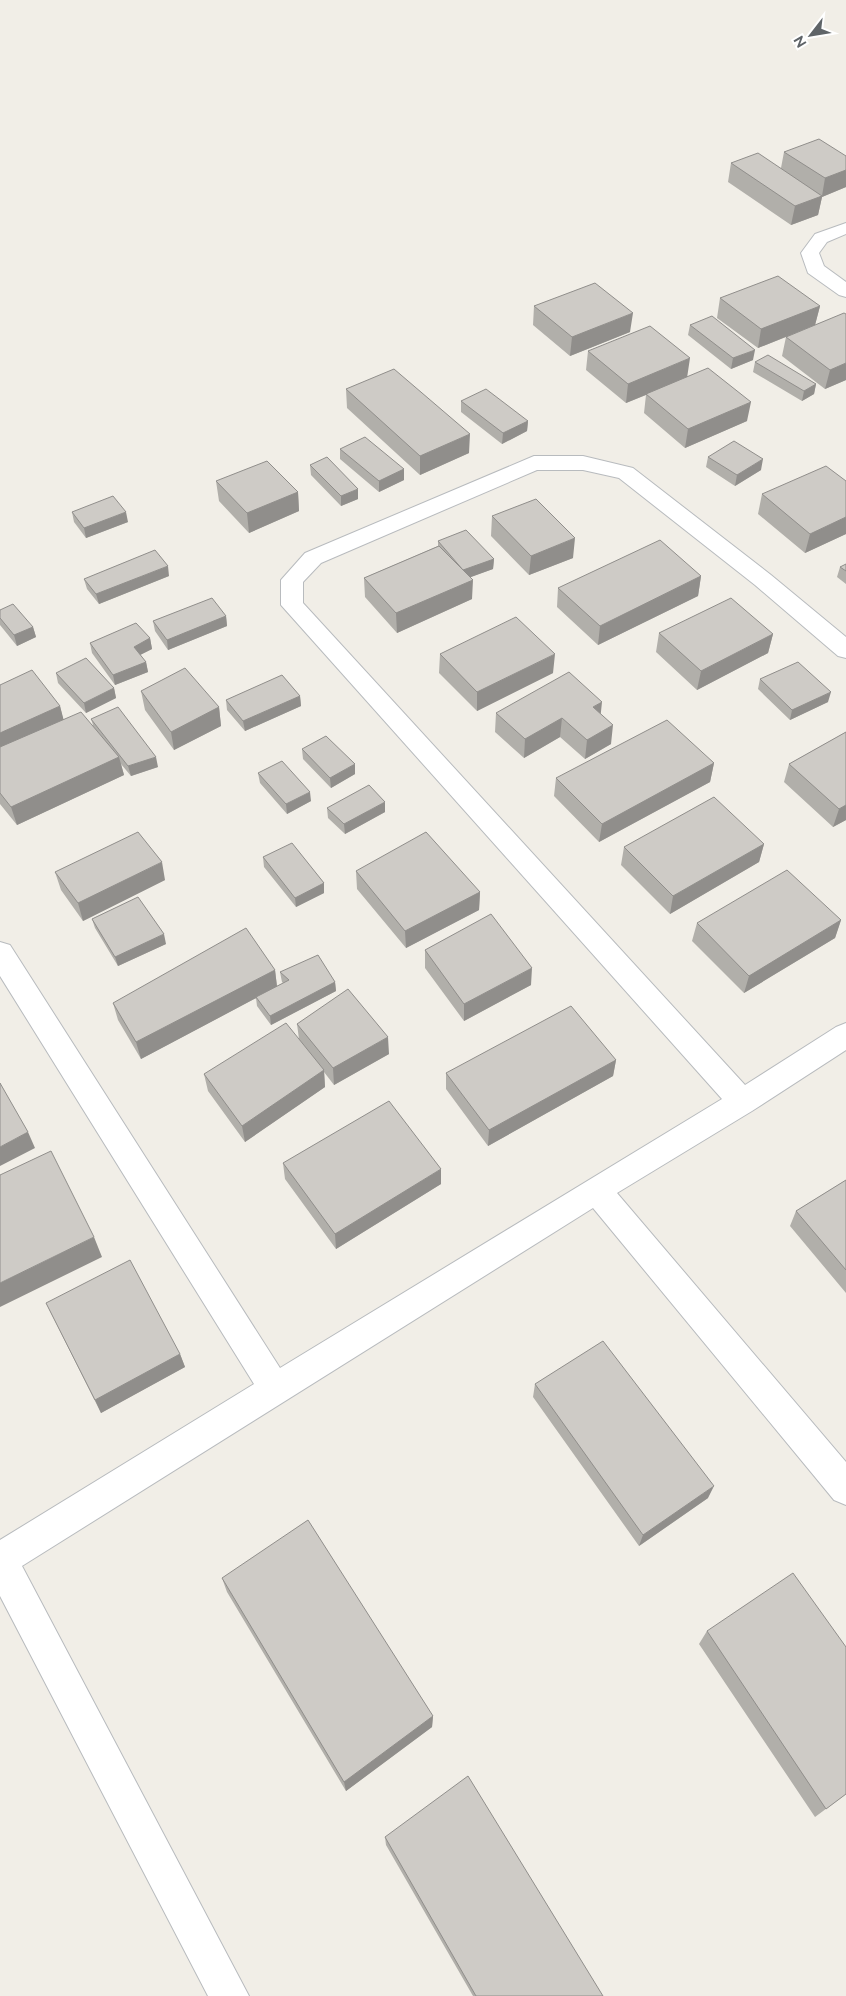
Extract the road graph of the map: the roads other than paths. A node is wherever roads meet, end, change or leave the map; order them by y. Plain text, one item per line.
1 (846, 228) edge
2 (846, 291) edge
3 (846, 650) edge
4 (0, 953) edge
5 (846, 1035) edge
6 (742, 1102) junction
7 (596, 1190) junction
8 (275, 1389) junction
9 (846, 1488) edge
10 (0, 1560) edge
11 (229, 1996) edge

1 - 2 street
3 - 6 street
4 - 8 street
5 - 6 street
6 - 7 street
7 - 8 street
7 - 9 street
8 - 10 street
10 - 11 street

